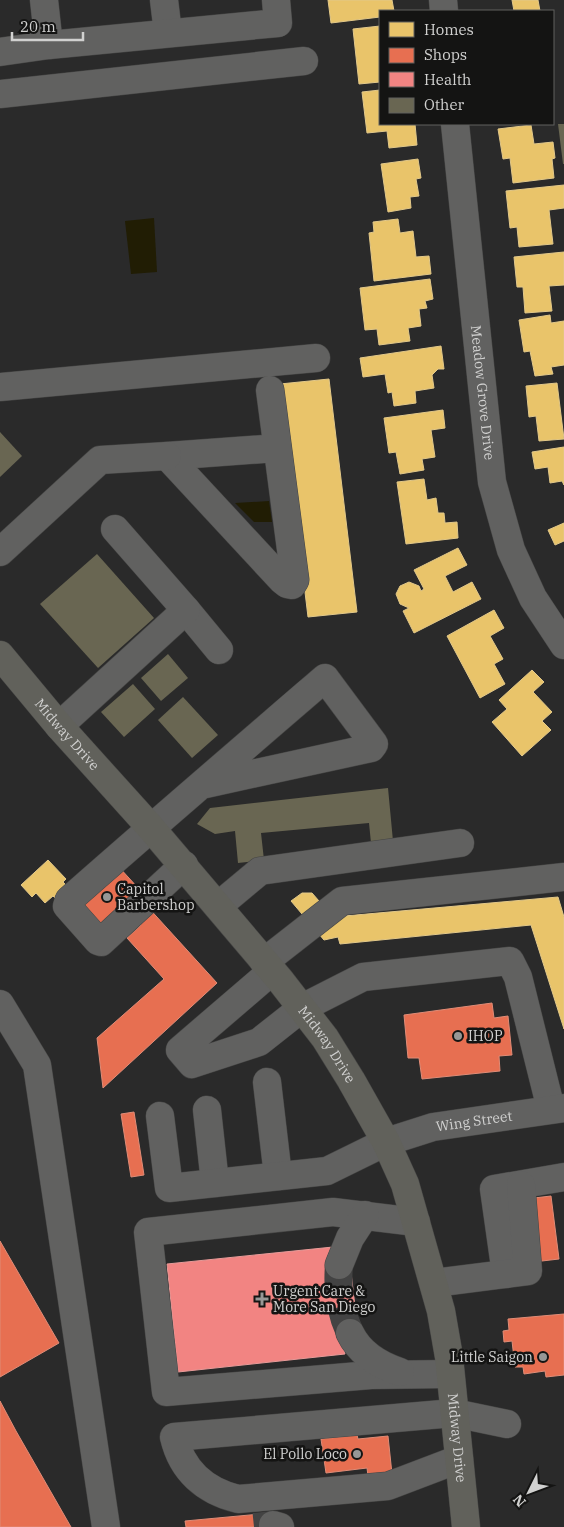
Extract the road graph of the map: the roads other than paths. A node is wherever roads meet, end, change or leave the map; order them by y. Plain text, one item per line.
1 (44, 0) edge
2 (164, 0) edge
3 (276, 0) edge
4 (168, 34) junction
5 (49, 45) junction
6 (0, 52) edge
7 (304, 61) dead end
8 (0, 94) edge
9 (455, 125) edge
10 (316, 358) dead end
11 (0, 386) edge
12 (270, 390) dead end
13 (277, 448) junction
14 (167, 456) junction
15 (116, 530) dead end
16 (0, 552) edge
17 (186, 610) junction
18 (564, 645) edge
19 (219, 650) dead end
20 (0, 656) edge
21 (59, 726) junction
22 (200, 785) junction
23 (151, 828) junction
24 (460, 843) dead end
25 (184, 865) junction
26 (564, 877) edge
27 (218, 906) junction
28 (268, 967) junction
29 (0, 1004) edge
30 (302, 1008) junction
31 (267, 1082) dead end
32 (558, 1109) edge
33 (207, 1110) dead end
34 (160, 1116) dead end
35 (386, 1142) junction
36 (278, 1176) junction
37 (542, 1181) edge
38 (215, 1183) junction
39 (365, 1215) junction
40 (416, 1222) junction
41 (339, 1265) tunnel mouth
42 (517, 1272) junction
43 (434, 1283) junction
44 (350, 1333) tunnel mouth
45 (404, 1374) junction
46 (450, 1374) junction
47 (454, 1413) junction
48 (507, 1424) dead end
49 (460, 1459) junction
50 (106, 1527) edge
51 (466, 1527) edge

1 - 5 street
2 - 4 street
3 - 4 street
4 - 5 street
5 - 6 street
7 - 8 street
9 - 18 street, Meadow Grove Drive
10 - 11 street
12 - 13 street
13 - 14 street
13 - 14 street
14 - 16 street
15 - 17 street
17 - 19 street
17 - 21 street
20 - 21 main road, Midway Drive
21 - 23 main road, Midway Drive
22 - 22 street
22 - 23 street
23 - 25 main road, Midway Drive
23 - 25 street
24 - 27 street
25 - 27 main road, Midway Drive
26 - 28 street
27 - 28 main road, Midway Drive
28 - 30 main road, Midway Drive
28 - 30 street
29 - 50 street
30 - 32 street
30 - 35 main road, Midway Drive
31 - 36 street
32 - 35 street, Wing Street
33 - 38 street
34 - 38 street, Wing Street
35 - 36 street, Wing Street
35 - 40 main road, Midway Drive
36 - 38 street, Wing Street
37 - 42 street
37 - 42 street
39 - 40 street
39 - 41 street
39 - 45 street
40 - 43 main road, Midway Drive
42 - 43 street
43 - 46 main road, Midway Drive
44 - 45 street
45 - 46 street
46 - 47 main road, Midway Drive
47 - 48 street
47 - 49 main road, Midway Drive
47 - 49 street
49 - 51 main road, Midway Drive

